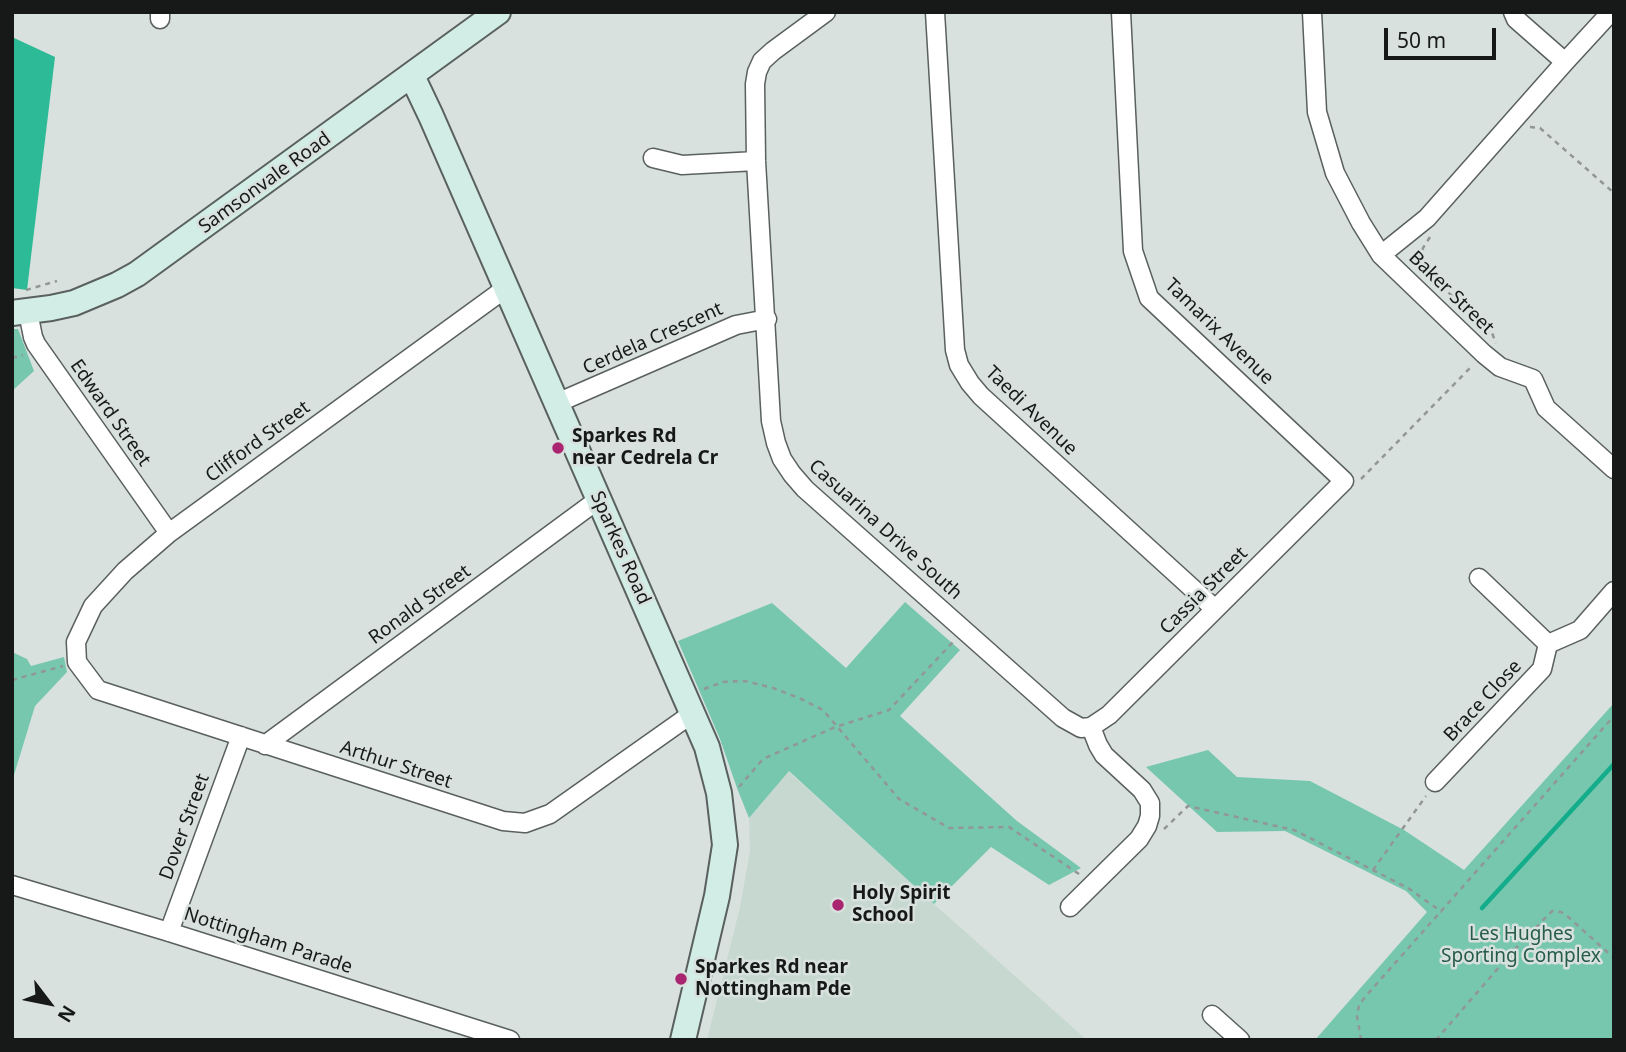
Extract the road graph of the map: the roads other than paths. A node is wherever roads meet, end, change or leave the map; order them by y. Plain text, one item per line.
1 (498, 12) edge
2 (826, 12) edge
3 (935, 12) edge
4 (1121, 12) edge
5 (1312, 12) edge
6 (1513, 12) edge
7 (1611, 12) edge
8 (1565, 62) junction
9 (412, 76) junction
10 (653, 158) dead end
11 (756, 161) junction
12 (1381, 255) junction
13 (506, 288) junction
14 (20, 305) edge
15 (767, 319) junction
16 (557, 403) junction
17 (1614, 469) edge
18 (1343, 481) joint
19 (599, 499) junction
20 (170, 533) junction
21 (1479, 578) dead end
22 (1614, 591) edge
23 (1216, 609) junction
24 (1548, 644) junction
25 (77, 662) joint
26 (689, 705) junction
27 (1091, 727) junction
28 (241, 736) junction
29 (265, 745) junction
30 (1435, 782) road end
31 (12, 885) edge
32 (1070, 908) dead end
33 (170, 932) junction
34 (1212, 1015) dead end
35 (510, 1040) edge
36 (684, 1040) edge
37 (1240, 1040) edge

1 - 9 street, Samsonvale Road
2 - 11 street, Casuarina Drive South
3 - 23 street, Taedi Avenue
4 - 18 street, Tamarix Avenue
5 - 12 street
6 - 8 street
7 - 8 street, Baker Street
8 - 12 street, Baker Street
9 - 13 street, Sparkes Road
9 - 14 street, Samsonvale Road
10 - 11 street
11 - 15 street, Casuarina Drive South
12 - 17 street, Baker Street
13 - 16 street, Sparkes Road
13 - 20 street, Clifford Street
14 - 20 street, Edward Street
15 - 16 street, Cerdela Crescent
15 - 27 street, Casuarina Drive South
16 - 19 street, Sparkes Road
18 - 23 street, Cassia Street
19 - 26 street, Sparkes Road
19 - 29 street, Ronald Street
20 - 25 street, Clifford Street
21 - 24 street
22 - 24 street
23 - 27 street, Cassia Street
24 - 30 street, Brace Close
25 - 28 street, Arthur Street
26 - 29 street, Arthur Street
26 - 36 street, Sparkes Road
27 - 32 street
28 - 29 street, Arthur Street
28 - 33 street, Dover Street
31 - 33 street, Nottingham Parade
33 - 35 street, Nottingham Parade
34 - 37 street

